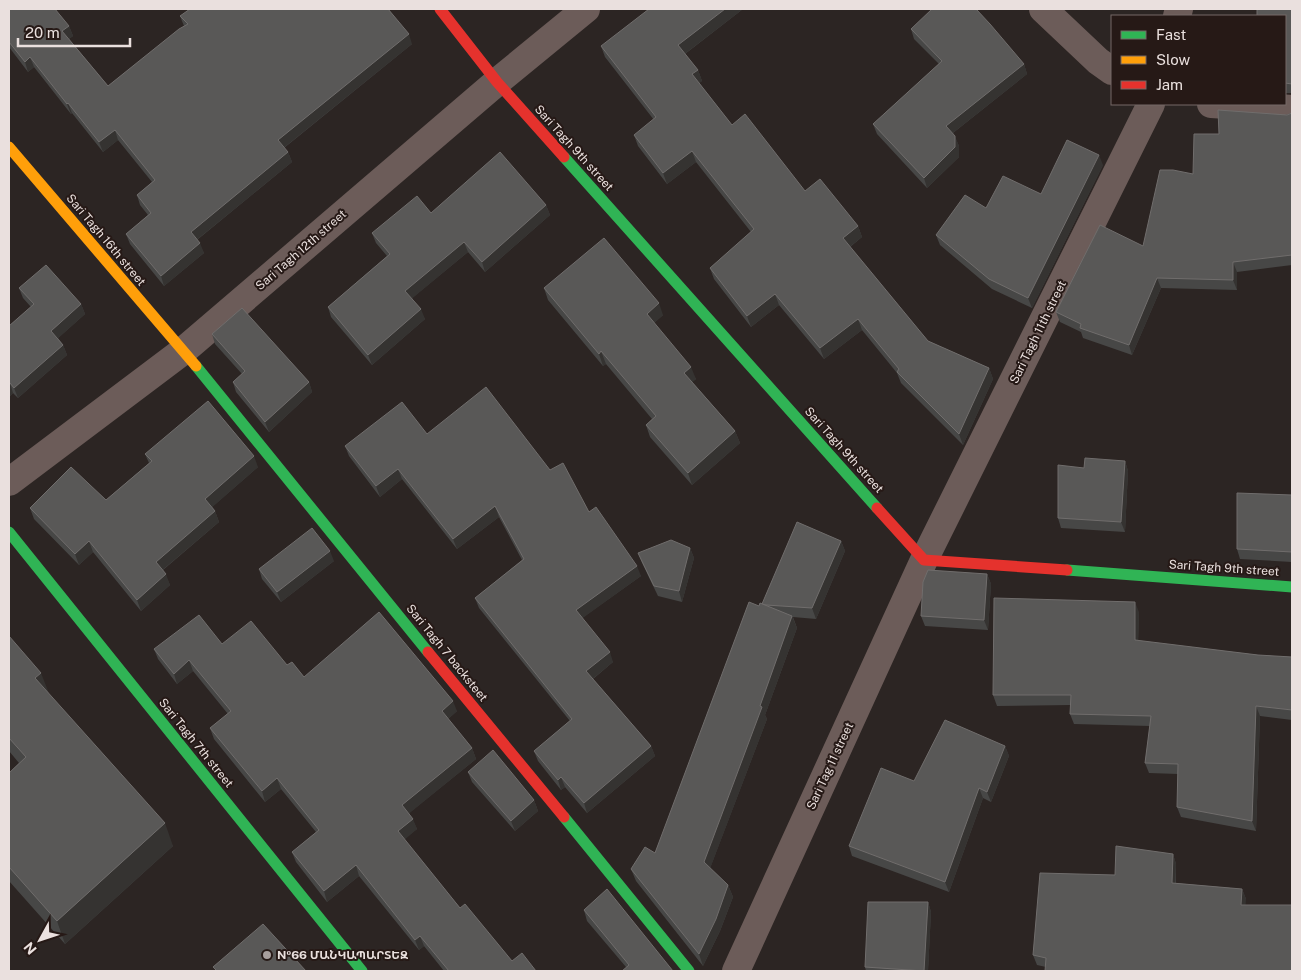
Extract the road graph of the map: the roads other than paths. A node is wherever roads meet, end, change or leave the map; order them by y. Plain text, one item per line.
1 (440, 9) edge
2 (586, 9) edge
3 (1043, 9) edge
4 (1111, 71) edge
5 (497, 82) junction
6 (1151, 105) edge
7 (1227, 105) edge
8 (1292, 109) edge
9 (9, 147) edge
10 (183, 352) junction
11 (9, 482) edge
12 (9, 532) edge
13 (924, 560) junction
14 (1292, 587) edge
15 (362, 971) edge
16 (690, 971) edge
17 (736, 971) edge

1 - 5 street, Sari Tagh 9th street
2 - 5 street, Sari Tagh 12th street
3 - 4 street
5 - 10 street, Sari Tagh 12th street
5 - 13 street, Sari Tagh 9th street
6 - 13 street, Sari Tagh 11th street
7 - 8 street
9 - 10 street, Sari Tagh 16th street
10 - 11 street, Sari Tagh 12th street
10 - 16 street, Sari Tagh 7 backsteet
12 - 15 street, Sari Tagh 7th street
13 - 14 street, Sari Tagh 9th street
13 - 17 street, Sari Tag 11 street

